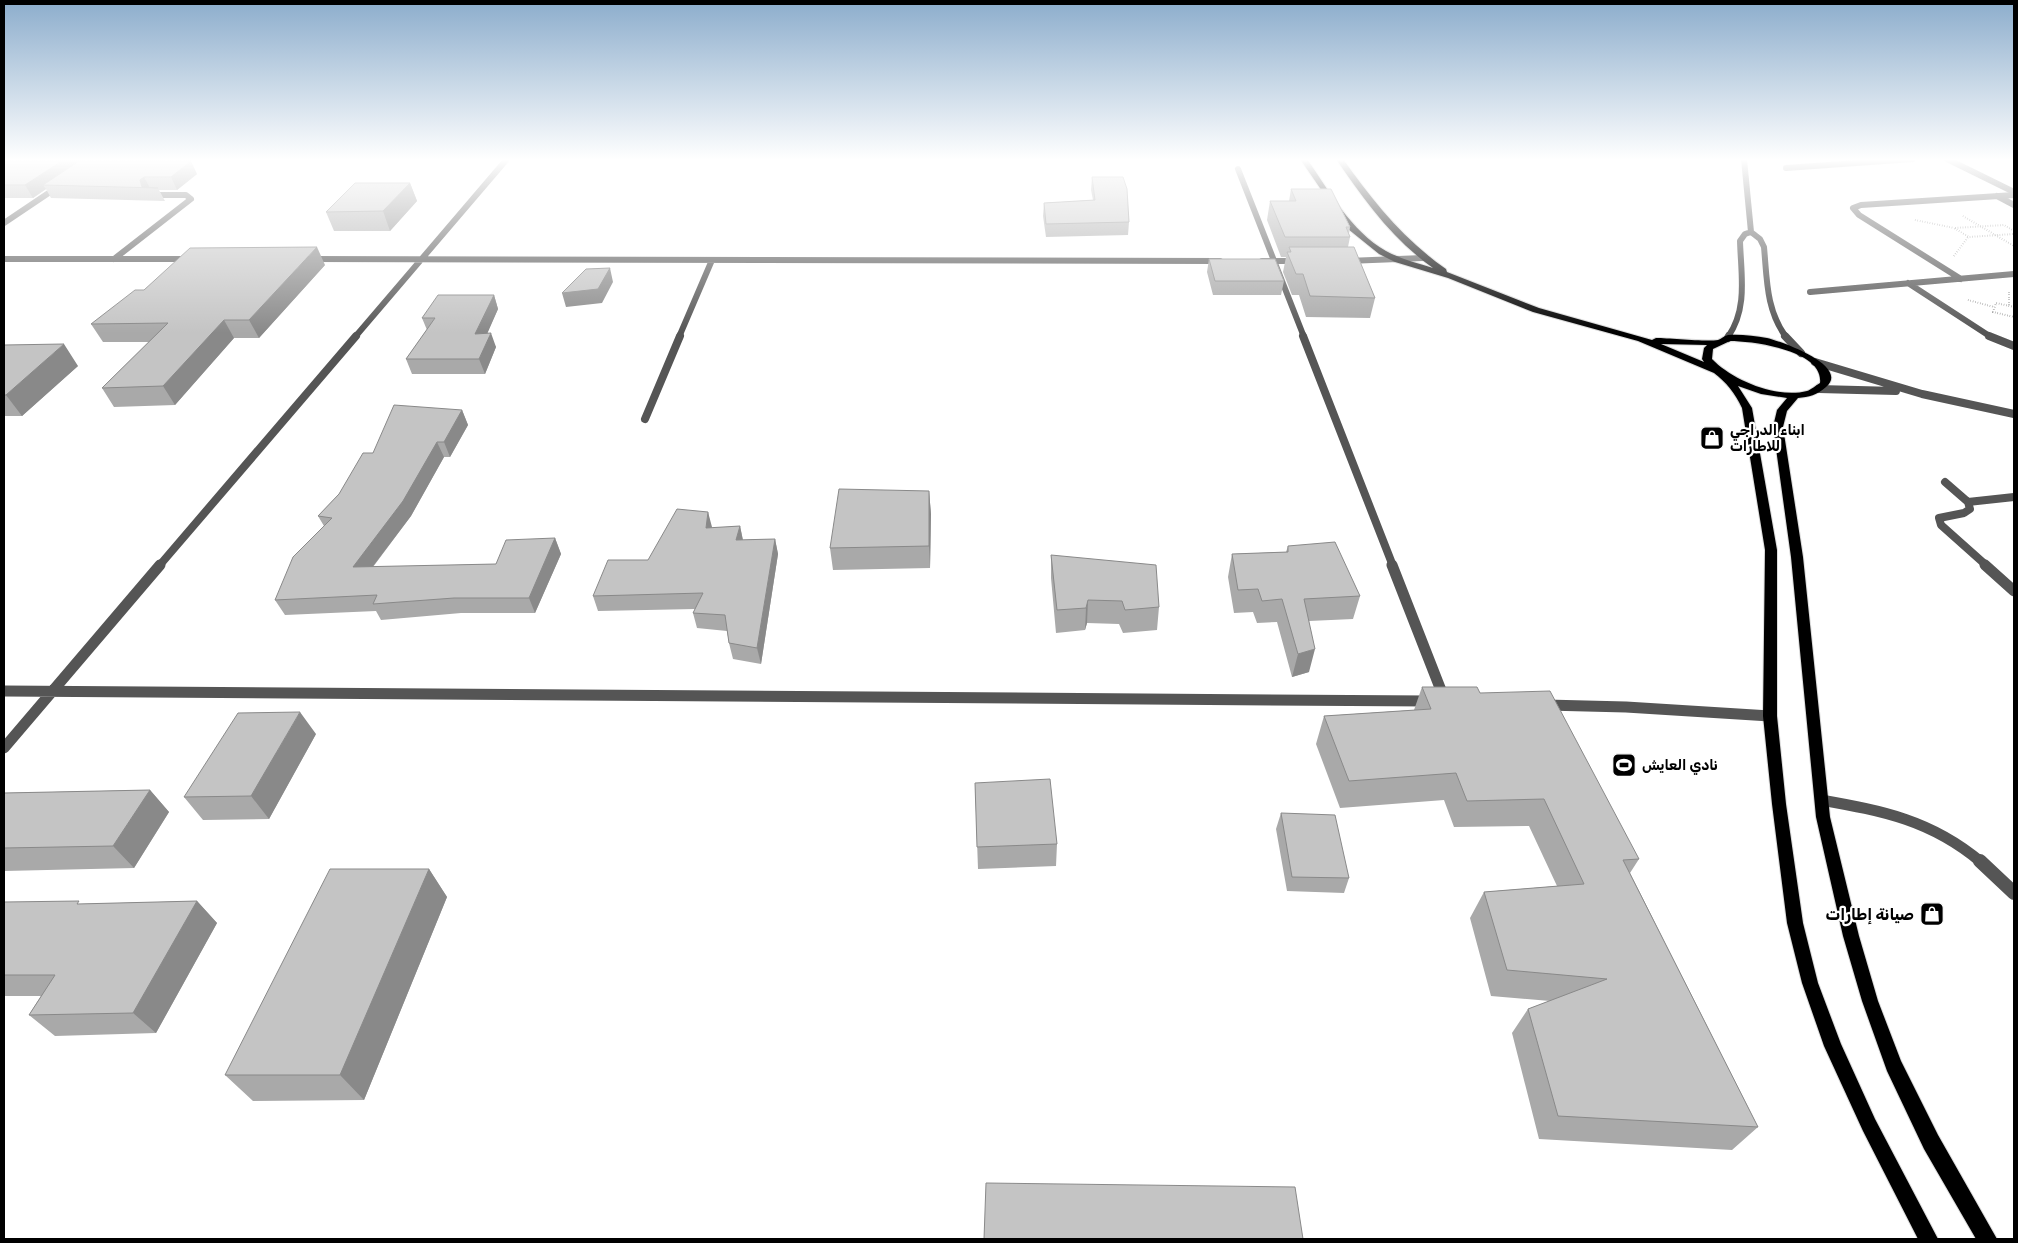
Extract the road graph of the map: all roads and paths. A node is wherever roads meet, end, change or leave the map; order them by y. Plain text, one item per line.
1 (168, 217) edge
2 (458, 217) edge
3 (1257, 217) edge
4 (1343, 217) edge
5 (1381, 217) edge
6 (1750, 217) edge
7 (1862, 217) edge
8 (1965, 217) edge
9 (1981, 226) junction
10 (1751, 232) junction
11 (2014, 233) edge
12 (1996, 235) junction
13 (1969, 237) junction
14 (2014, 246) edge
15 (1423, 258) junction
16 (4, 259) edge
17 (114, 259) junction
18 (203, 259) edge
19 (302, 259) edge
20 (421, 260) junction
21 (712, 260) junction
22 (1398, 260) junction
23 (1224, 261) edge
24 (1254, 261) edge
25 (1274, 261) junction
26 (1309, 261) edge
27 (1336, 262) edge
28 (1945, 268) junction
29 (2014, 274) edge
30 (1451, 276) junction
31 (1961, 279) junction
32 (1908, 283) junction
33 (1810, 292) dead end
34 (2014, 307) edge
35 (2014, 317) edge
36 (1728, 338) junction
37 (1641, 339) junction
38 (1713, 342) junction
39 (2014, 346) edge
40 (1801, 353) junction
41 (1815, 362) junction
42 (1715, 370) junction
43 (1728, 379) junction
44 (1819, 390) junction
45 (1922, 394) junction
46 (1795, 395) junction
47 (2014, 414) edge
48 (645, 419) dead end
49 (1945, 482) dead end
50 (2014, 497) edge
51 (1968, 502) junction
52 (2014, 591) edge
53 (4, 691) edge
54 (52, 691) junction
55 (1531, 704) edge
56 (1770, 716) junction
57 (4, 748) edge
58 (1821, 800) junction
59 (2014, 892) edge
60 (1928, 1239) edge
61 (1987, 1239) edge

1 - 17 street
2 - 20 street
3 - 25 street
4 - 22 main road
5 - 15 main road
6 - 10 street
7 - 28 street
8 - 9 path
9 - 11 path
9 - 12 path
9 - 13 path
10 - 36 street
10 - 40 street
11 - 12 path
12 - 13 path
12 - 14 path
13 - 28 path
15 - 22 street
15 - 30 main road
16 - 17 street
17 - 18 street
19 - 20 street
20 - 21 street
20 - 54 street
21 - 23 street
21 - 48 street
22 - 27 street
22 - 30 main road
24 - 25 street
25 - 26 street
25 - 54 street
28 - 31 street
29 - 31 street
30 - 37 main road
31 - 32 street
32 - 33 street
32 - 39 street
34 - 35 path
36 - 38 main road
36 - 40 main road
37 - 38 main road
37 - 42 main road
38 - 42 main road
40 - 41 main road
41 - 44 main road
41 - 45 street
42 - 43 main road
43 - 46 main road
43 - 56 main road
44 - 45 street
44 - 46 main road
45 - 47 street
46 - 58 main road
49 - 51 street
50 - 51 street
51 - 52 street
53 - 54 street
54 - 57 street
55 - 56 street
56 - 60 main road
58 - 59 street
58 - 61 main road

